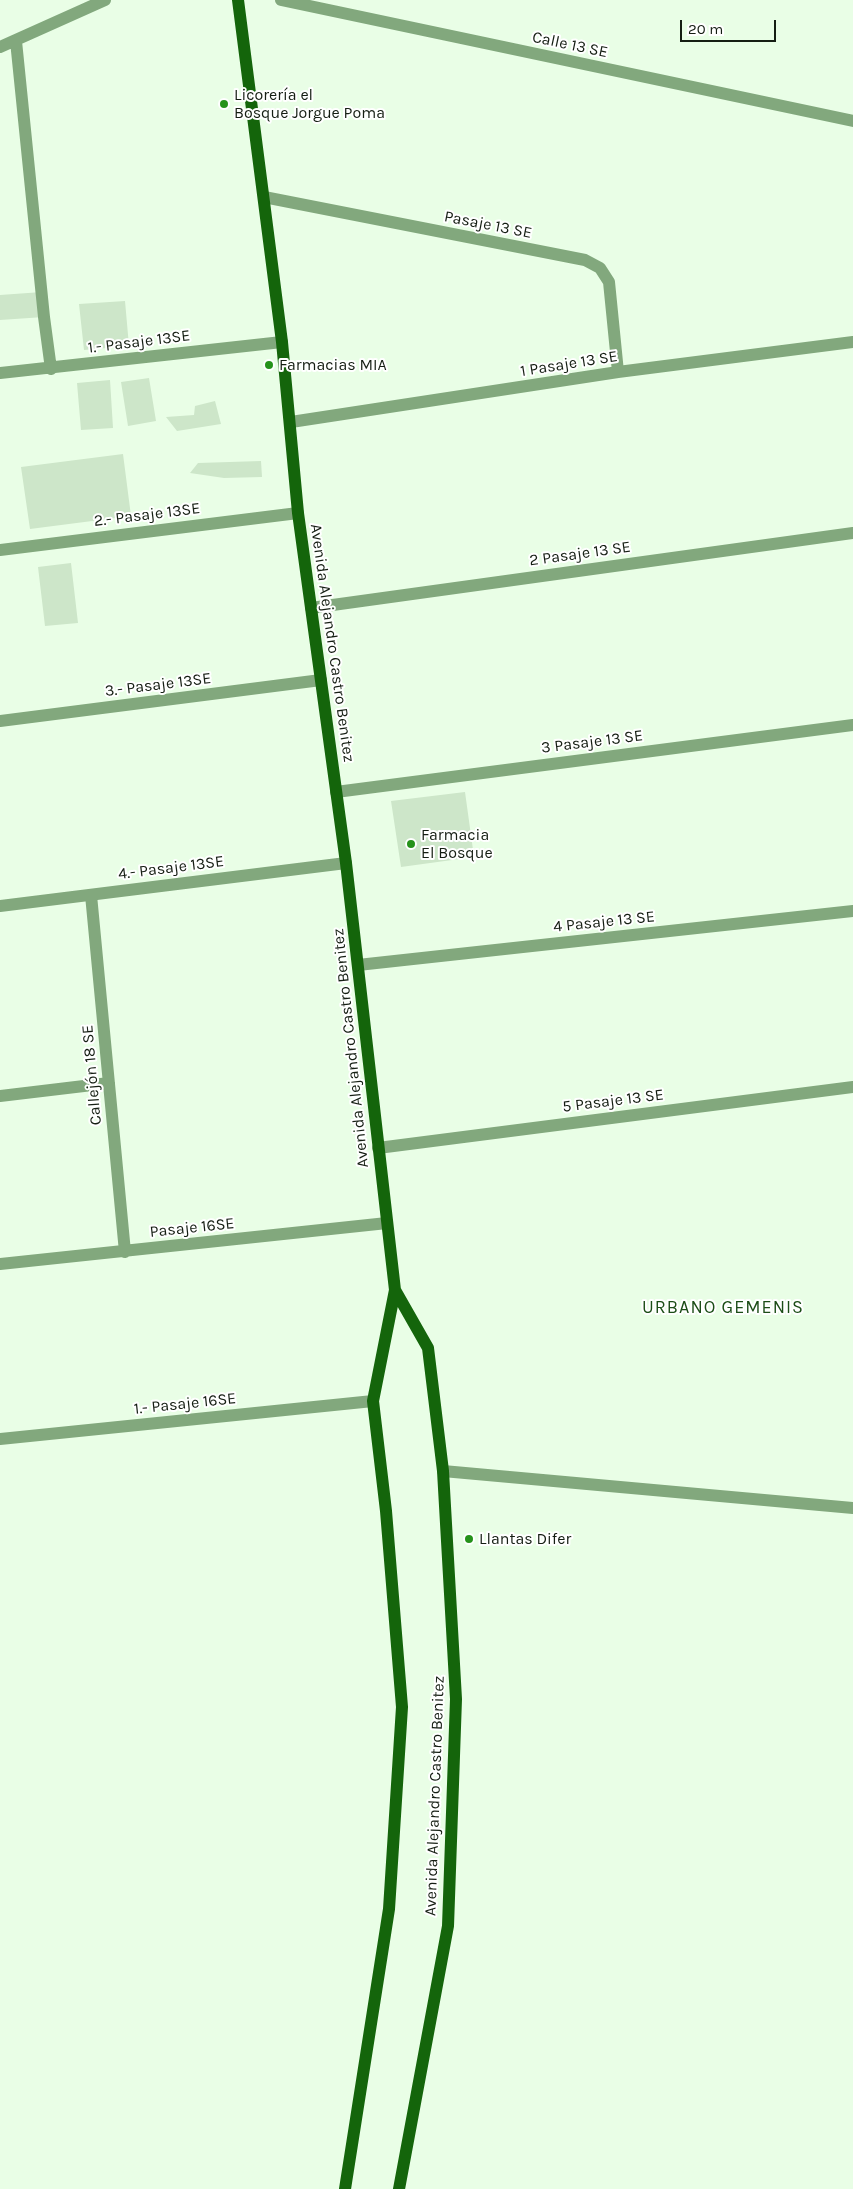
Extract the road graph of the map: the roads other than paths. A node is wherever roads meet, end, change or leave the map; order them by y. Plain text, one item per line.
1 (105, 0) edge
2 (238, 0) edge
3 (280, 0) edge
4 (16, 41) junction
5 (0, 47) edge
6 (853, 121) edge
7 (264, 198) junction
8 (282, 342) junction
9 (853, 342) edge
10 (50, 369) junction
11 (618, 372) junction
12 (0, 373) edge
13 (290, 422) junction
14 (298, 513) junction
15 (853, 533) edge
16 (0, 550) edge
17 (311, 608) junction
18 (321, 680) junction
19 (0, 721) edge
20 (853, 725) edge
21 (336, 792) junction
22 (346, 863) junction
23 (91, 895) junction
24 (0, 906) edge
25 (853, 911) edge
26 (358, 964) junction
27 (109, 1083) junction
28 (853, 1087) edge
29 (0, 1096) edge
30 (378, 1148) junction
31 (387, 1223) junction
32 (125, 1252) junction
33 (0, 1264) edge
34 (395, 1290) junction
35 (373, 1401) junction
36 (0, 1439) edge
37 (443, 1471) junction
38 (853, 1508) edge
39 (345, 2189) edge
40 (400, 2189) edge

1 - 4 street
2 - 7 main road, Avenida Alejandro Castro Benitez
3 - 6 street, Calle 13 SE
4 - 5 street
4 - 10 street
7 - 8 main road, Avenida Alejandro Castro Benitez
7 - 11 street, Pasaje 13 SE
8 - 10 street, 1.- Pasaje 13SE
8 - 13 main road, Avenida Alejandro Castro Benitez
9 - 11 street, 1 Pasaje 13 SE
10 - 12 street, 1.- Pasaje 13SE
11 - 13 street, 1 Pasaje 13 SE
13 - 14 main road, Avenida Alejandro Castro Benitez
14 - 16 street, 2.- Pasaje 13SE
14 - 17 main road, Avenida Alejandro Castro Benitez
15 - 17 street, 2 Pasaje 13 SE
17 - 18 main road, Avenida Alejandro Castro Benitez
18 - 19 street, 3.- Pasaje 13SE
18 - 21 main road, Avenida Alejandro Castro Benitez
20 - 21 street, 3 Pasaje 13 SE
21 - 22 main road, Avenida Alejandro Castro Benitez
22 - 23 street, 4.- Pasaje 13SE
22 - 26 main road, Avenida Alejandro Castro Benitez
23 - 24 street, 4.- Pasaje 13SE
23 - 27 street, Callejón 18 SE
25 - 26 street, 4 Pasaje 13 SE
26 - 30 main road, Avenida Alejandro Castro Benitez
27 - 29 street
27 - 32 street, Callejón 18 SE
28 - 30 street, 5 Pasaje 13 SE
30 - 31 main road, Avenida Alejandro Castro Benitez
31 - 32 street, Pasaje 16SE
31 - 34 main road, Avenida Alejandro Castro Benitez
32 - 33 street, Pasaje 16SE
34 - 35 main road, Avenida Alejandro Castro Benitez
34 - 37 main road, Avenida Alejandro Castro Benitez
35 - 36 street, 1.- Pasaje 16SE
35 - 39 main road, Avenida Alejandro Castro Benitez
37 - 38 street
37 - 40 main road, Avenida Alejandro Castro Benitez

